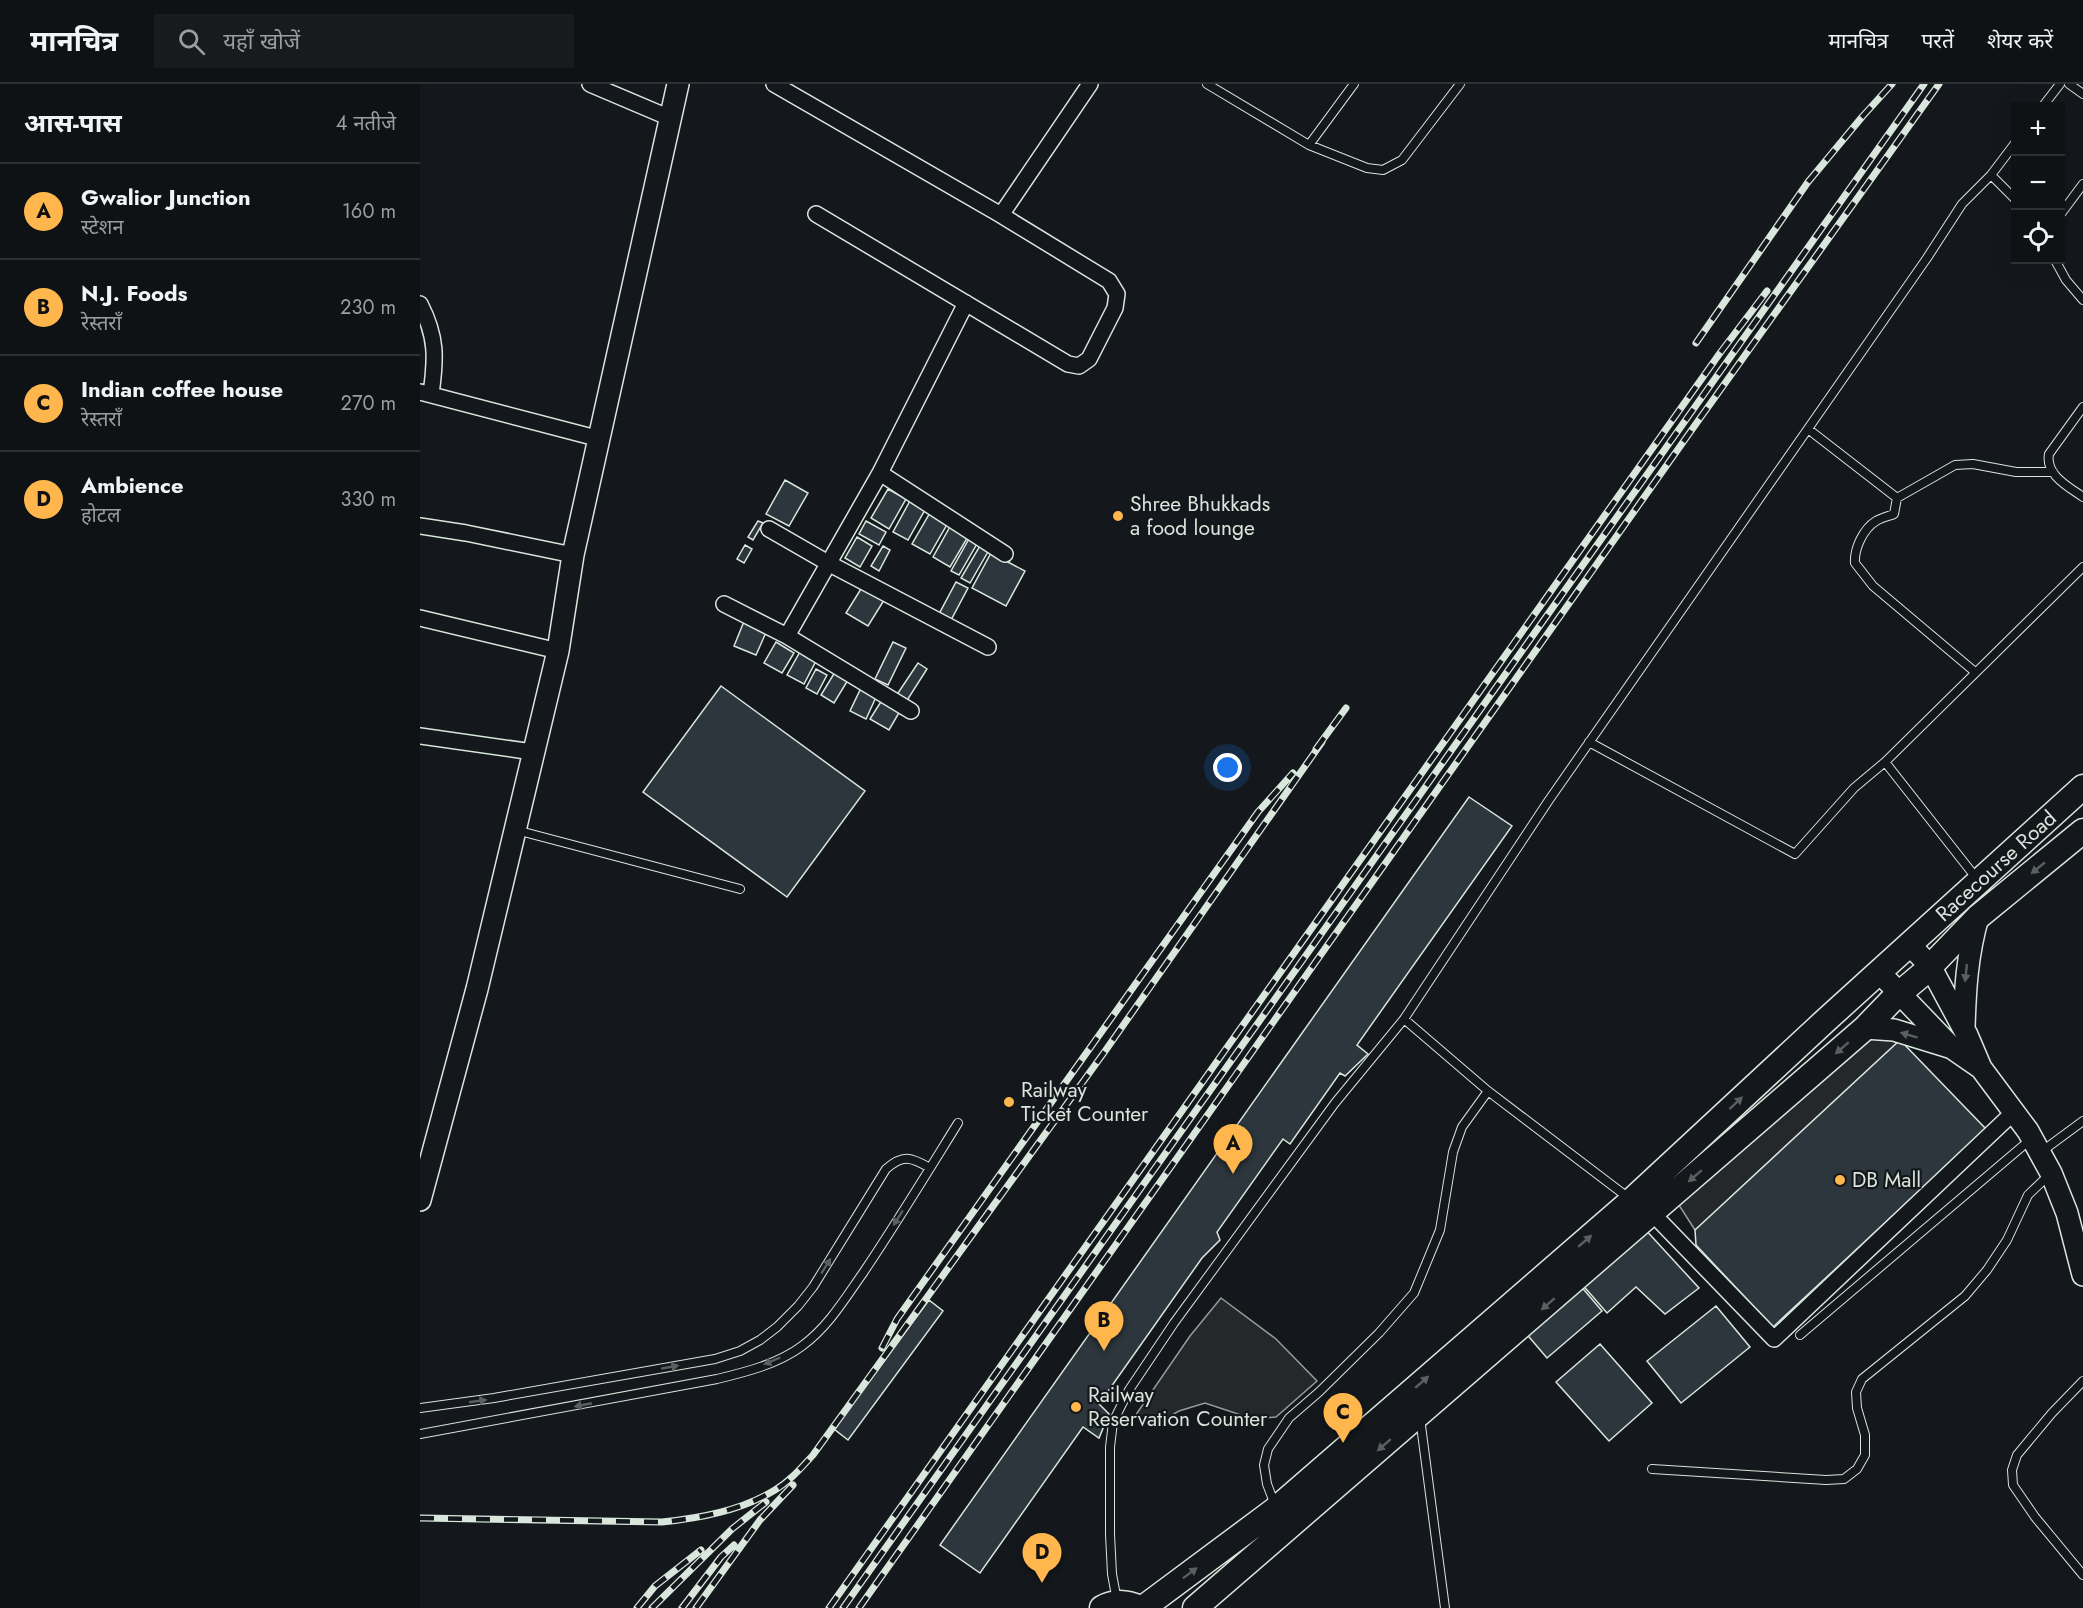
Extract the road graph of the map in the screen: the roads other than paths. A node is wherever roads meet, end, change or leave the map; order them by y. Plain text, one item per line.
1 (590, 84) edge
2 (678, 84) edge
3 (774, 84) edge
4 (1090, 84) edge
5 (1207, 84) edge
6 (1354, 84) edge
7 (1460, 84) edge
8 (2060, 84) edge
9 (2069, 84) edge
10 (2083, 94) edge
11 (2046, 102) edge
12 (670, 118) junction
13 (1309, 145) junction
14 (2011, 149) edge
15 (1991, 175) junction
16 (2083, 184) edge
17 (2011, 195) edge
18 (2065, 210) edge
19 (816, 214) dead end
20 (1001, 215) junction
21 (2057, 264) edge
22 (2083, 300) edge
23 (966, 303) junction
24 (420, 304) edge
25 (425, 393) edge
26 (2083, 407) edge
27 (1808, 429) junction
28 (600, 439) junction
29 (2053, 472) junction
30 (880, 473) junction
31 (2083, 497) edge
32 (1897, 498) junction
33 (420, 526) edge
34 (769, 529) dead end
35 (1005, 554) dead end
36 (573, 555) junction
37 (828, 563) junction
38 (2083, 567) edge
39 (724, 604) dead end
40 (420, 618) edge
41 (787, 636) junction
42 (988, 647) dead end
43 (558, 651) junction
44 (1975, 672) junction
45 (911, 711) dead end
46 (420, 736) edge
47 (1589, 742) junction
48 (533, 752) junction
49 (1885, 762) junction
50 (2081, 794) edge
51 (515, 829) junction
52 (2083, 831) edge
53 (1979, 882) junction
54 (740, 889) dead end
55 (1978, 918) junction
56 (1910, 945) junction
57 (1930, 966) junction
58 (1879, 972) junction
59 (1900, 993) junction
60 (1404, 1019) junction
61 (1865, 1028) junction
62 (1964, 1030) junction
63 (1952, 1048) junction
64 (1981, 1068) junction
65 (1488, 1091) junction
66 (2014, 1113) junction
67 (2083, 1120) edge
68 (958, 1123) dead end
69 (2036, 1145) junction
70 (930, 1168) junction
71 (2051, 1173) junction
72 (420, 1200) edge
73 (1631, 1200) junction
74 (1652, 1213) junction
75 (2082, 1270) edge
76 (1800, 1335) dead end
77 (2083, 1381) edge
78 (420, 1408) edge
79 (1420, 1414) junction
80 (420, 1434) edge
81 (1652, 1468) dead end
82 (1276, 1509) junction
83 (2083, 1575) edge
84 (1126, 1607) edge
85 (1195, 1608) edge
86 (1438, 1608) edge
87 (1445, 1608) edge

1 - 12 street
2 - 12 main road
3 - 20 street
4 - 20 street
5 - 13 lane
6 - 13 lane
7 - 13 lane
8 - 11 lane
9 - 10 lane
12 - 28 main road
14 - 15 lane
15 - 17 lane
15 - 27 lane
16 - 18 lane
19 - 23 street
20 - 23 street
21 - 22 lane
23 - 30 street
24 - 25 street
25 - 28 street
26 - 29 lane
27 - 32 lane
27 - 47 lane
28 - 36 main road
29 - 31 lane
29 - 32 lane
30 - 35 street
30 - 37 street
32 - 44 lane
33 - 36 street
34 - 37 street
36 - 43 main road
37 - 41 street
37 - 42 street
38 - 44 lane
39 - 41 street
40 - 43 street
41 - 45 street
43 - 48 main road
44 - 49 lane
46 - 48 street
47 - 49 lane
47 - 60 lane
48 - 51 main road
49 - 53 lane
50 - 53 main road, Racecourse Road
51 - 54 lane
51 - 72 main road
52 -> 55 main road, Racecourse Road
53 - 56 main road, Racecourse Road
55 - 57 main road, Racecourse Road
55 -> 62 main road
56 - 57 main road
56 - 58 main road, Racecourse Road
57 - 59 main road, Racecourse Road
57 - 62 main road
58 - 59 main road
73 -> 58 main road, Racecourse Road
59 - 61 main road, Racecourse Road
59 - 63 main road
60 - 65 lane
60 - 84 lane
63 -> 61 main road
61 -> 74 main road, Racecourse Road
62 - 64 main road
63 - 64 main road
64 - 66 main road
65 - 73 lane
65 - 82 lane
66 - 69 main road
66 - 74 street
67 - 69 lane
68 - 70 lane
69 - 71 main road
69 - 76 lane
78 -> 70 lane
70 -> 80 lane
71 - 75 main road
71 - 81 lane
82 -> 73 main road, Racecourse Road
74 -> 79 main road, Racecourse Road
77 - 83 lane
79 -> 85 main road, Racecourse Road
79 - 87 lane
84 -> 82 main road, Racecourse Road
86 - 87 lane

